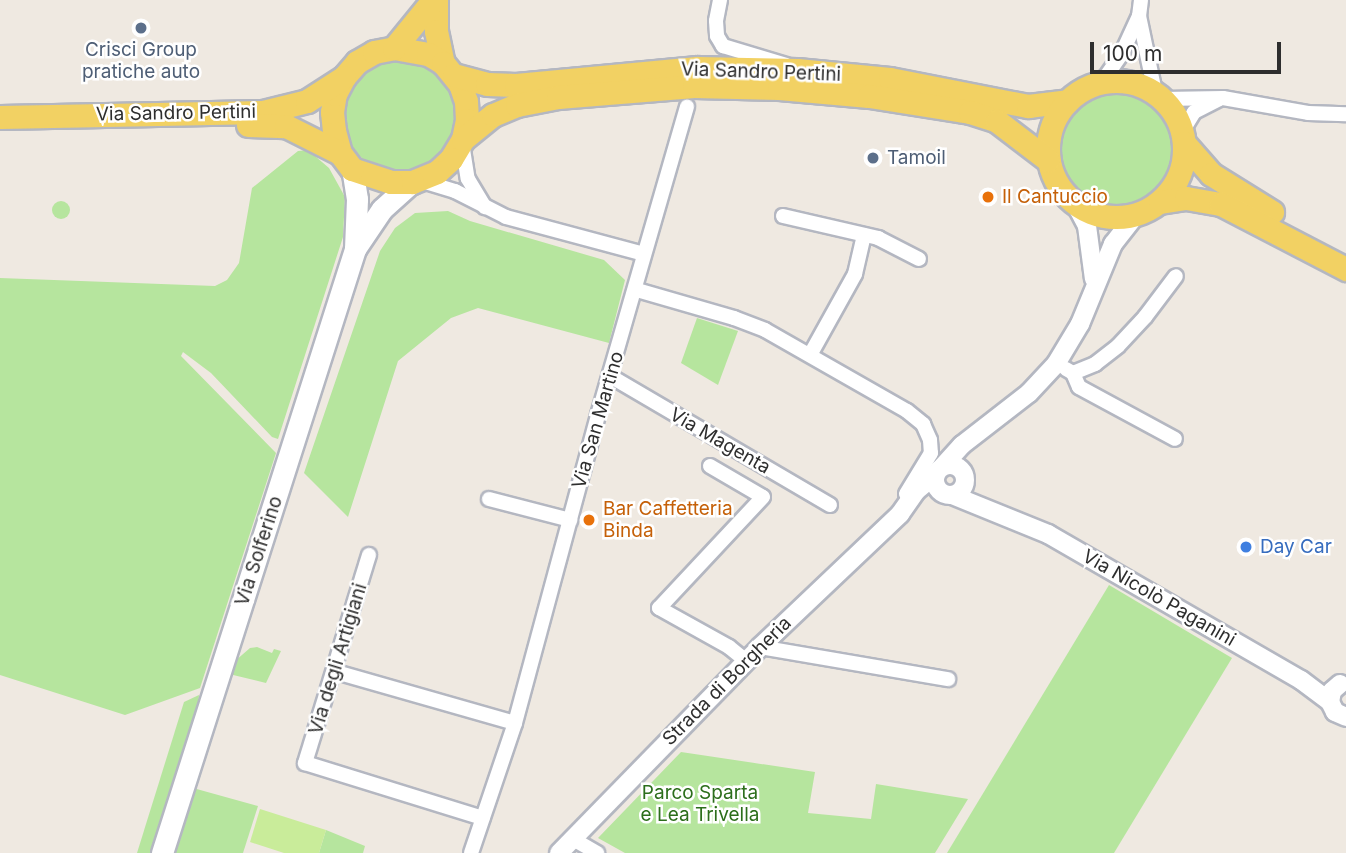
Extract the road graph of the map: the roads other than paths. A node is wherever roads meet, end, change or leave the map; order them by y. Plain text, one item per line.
1 (434, 0) edge
2 (720, 0) edge
3 (1141, 0) edge
4 (1139, 16) junction
5 (394, 48) junction
6 (449, 69) junction
7 (797, 70) junction
8 (344, 77) junction
9 (1102, 82) junction
10 (1159, 96) junction
11 (1223, 98) junction
12 (1068, 101) junction
13 (687, 107) dead end
14 (1346, 114) edge
15 (0, 117) edge
16 (0, 129) edge
17 (1183, 137) junction
18 (462, 141) junction
19 (1048, 160) junction
20 (346, 161) junction
21 (415, 181) junction
22 (1160, 202) junction
23 (1076, 205) junction
24 (486, 208) junction
25 (1136, 215) junction
26 (783, 216) dead end
27 (864, 235) junction
28 (355, 249) junction
29 (1346, 251) edge
30 (644, 254) junction
31 (919, 259) dead end
32 (1346, 269) edge
33 (1176, 276) dead end
34 (1094, 286) junction
35 (637, 290) junction
36 (810, 355) junction
37 (1056, 364) junction
38 (1073, 373) junction
39 (610, 376) junction
40 (975, 437) junction
41 (1175, 439) dead end
42 (710, 466) dead end
43 (940, 470) junction
44 (964, 473) junction
45 (950, 495) junction
46 (489, 499) dead end
47 (830, 505) dead end
48 (900, 514) junction
49 (1015, 519) junction
50 (570, 520) junction
51 (876, 537) junction
52 (369, 555) dead end
53 (760, 647) junction
54 (746, 661) junction
55 (335, 672) junction
56 (948, 679) dead end
57 (1301, 680) junction
58 (1344, 682) edge
59 (1330, 702) junction
60 (1346, 717) edge
61 (515, 723) junction
62 (482, 818) junction
63 (573, 839) junction
64 (162, 853) edge
65 (471, 853) edge
66 (559, 853) edge
67 (597, 853) edge

1 - 5 main road
1 - 6 main road
2 - 7 street
3 - 4 street
4 - 9 street
4 - 10 street
5 - 6 main road, Via Sandro Pertini
5 - 8 main road, Via Sandro Pertini
6 - 7 main road, Via Sandro Pertini
6 - 18 main road
7 - 12 main road, Via Sandro Pertini
8 - 15 main road, Via Sandro Pertini
8 - 20 main road
9 - 10 main road
9 - 12 main road, Via Sandro Pertini
10 - 11 street
10 - 17 main road
11 - 14 street
11 - 17 street
12 - 19 main road, Via Sandro Pertini
13 - 30 street, Via San Martino
16 - 20 main road, Via Sandro Pertini
17 - 22 main road
17 - 29 main road
18 - 19 main road, Via Sandro Pertini
18 - 21 main road, Via Sandro Pertini
18 - 24 street
19 - 23 main road, Via Sandro Pertini
20 - 21 main road, Via Sandro Pertini
20 - 28 main road, Via Solferino
21 - 24 street
21 - 28 main road, Via Solferino
22 - 25 main road
22 - 32 main road
23 - 25 main road
23 - 34 street, Strada di Borgheria
24 - 30 street
25 - 34 street, Strada di Borgheria
26 - 27 street
27 - 31 street
27 - 36 street
28 - 64 main road, Via Solferino
30 - 35 street, Via San Martino
33 - 38 street
34 - 37 street, Strada di Borgheria
35 - 36 street
35 - 39 street, Via San Martino
36 - 51 street
37 - 38 street
37 - 40 street, Strada di Borgheria
38 - 41 street
39 - 47 street, Via Magenta
39 - 50 street, Via San Martino
40 - 43 street, Strada di Borgheria
40 - 44 street
42 - 54 street
43 - 44 street
43 - 45 street
43 - 48 street, Strada di Borgheria
44 - 45 street
44 - 49 street, Via Nicolò Paganini
45 - 48 street, Strada di Borgheria
45 - 49 street, Via Nicolò Paganini
46 - 50 street
48 - 51 street, Strada di Borgheria
49 - 57 street, Via Nicolò Paganini
50 - 61 street, Via San Martino
51 - 53 street, Strada di Borgheria
52 - 55 street, Via degli Artigiani
53 - 54 street, Strada di Borgheria
53 - 56 street
54 - 63 street, Strada di Borgheria
55 - 61 street
55 - 62 street, Via degli Artigiani
57 - 58 street, Via Nicolò Paganini
57 - 59 street, Via Nicolò Paganini
58 - 59 street, Via Nicolò Paganini
59 - 60 street, Via Nicolò Paganini
61 - 62 street, Via San Martino
62 - 65 street, Via San Martino
63 - 66 street, Strada di Borgheria
63 - 67 street

